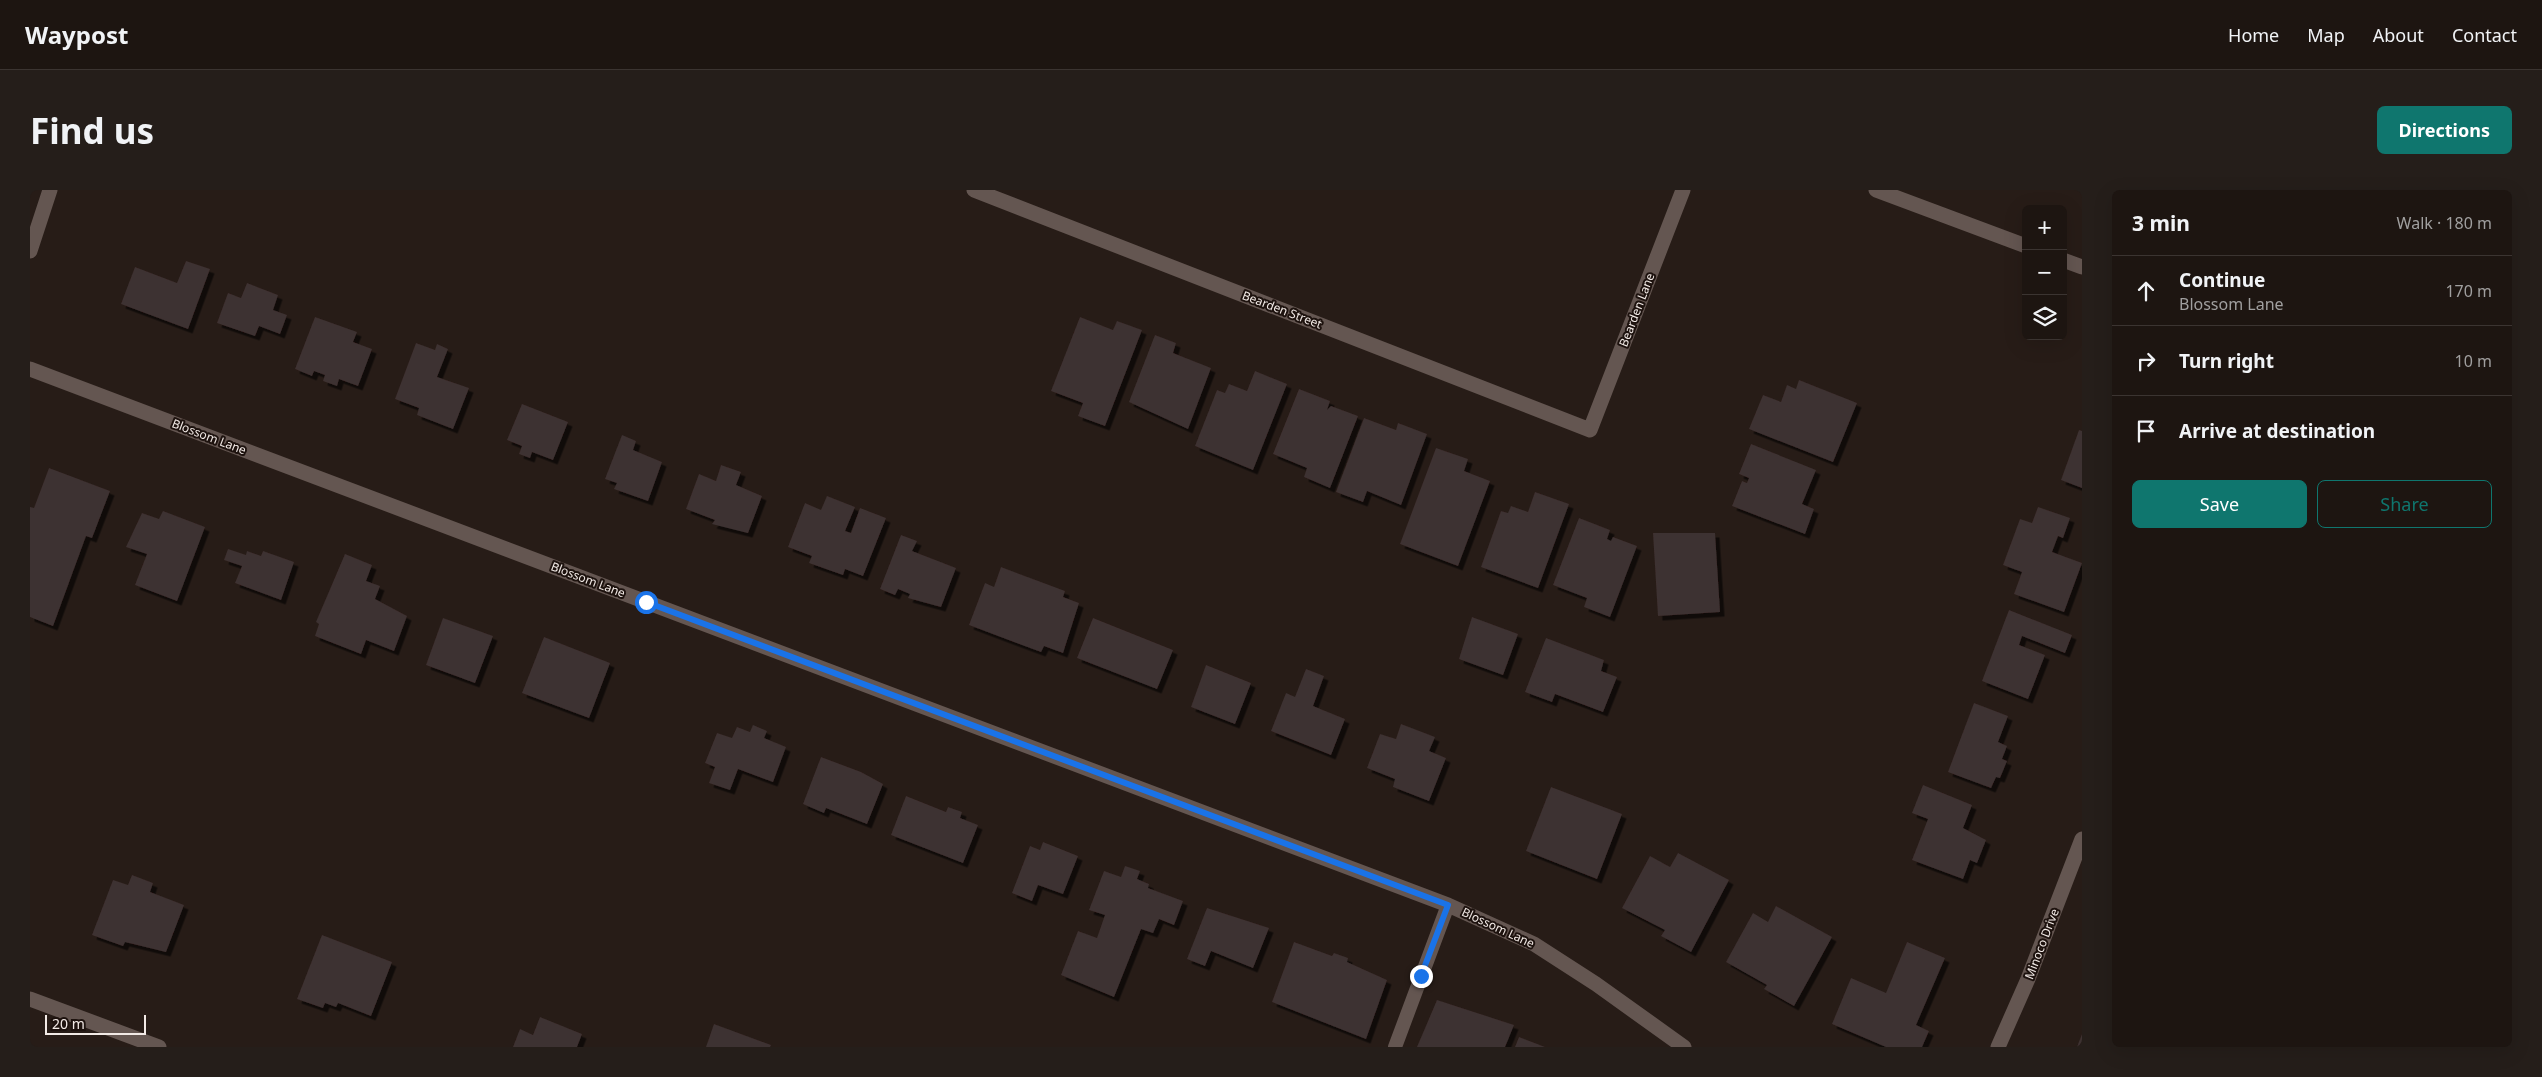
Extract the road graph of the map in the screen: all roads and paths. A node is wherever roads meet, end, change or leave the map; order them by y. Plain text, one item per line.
1 (50, 190) edge
2 (974, 190) edge
3 (1683, 190) edge
4 (1876, 190) edge
5 (2022, 245) edge
6 (30, 251) edge
7 (2067, 261) edge
8 (2082, 267) edge
9 (30, 369) edge
10 (1590, 430) joint
11 (2082, 840) edge
12 (1448, 905) junction
13 (30, 999) edge
14 (159, 1047) edge
15 (1395, 1047) edge
16 (1684, 1047) edge
17 (1998, 1047) edge

1 - 6 street
2 - 10 street, Bearden Street
3 - 10 street, Bearden Lane
4 - 5 street
7 - 8 street
9 - 12 street, Blossom Lane
11 - 17 street, Minoco Drive
12 - 15 lane
12 - 16 street, Blossom Lane
13 - 14 street

